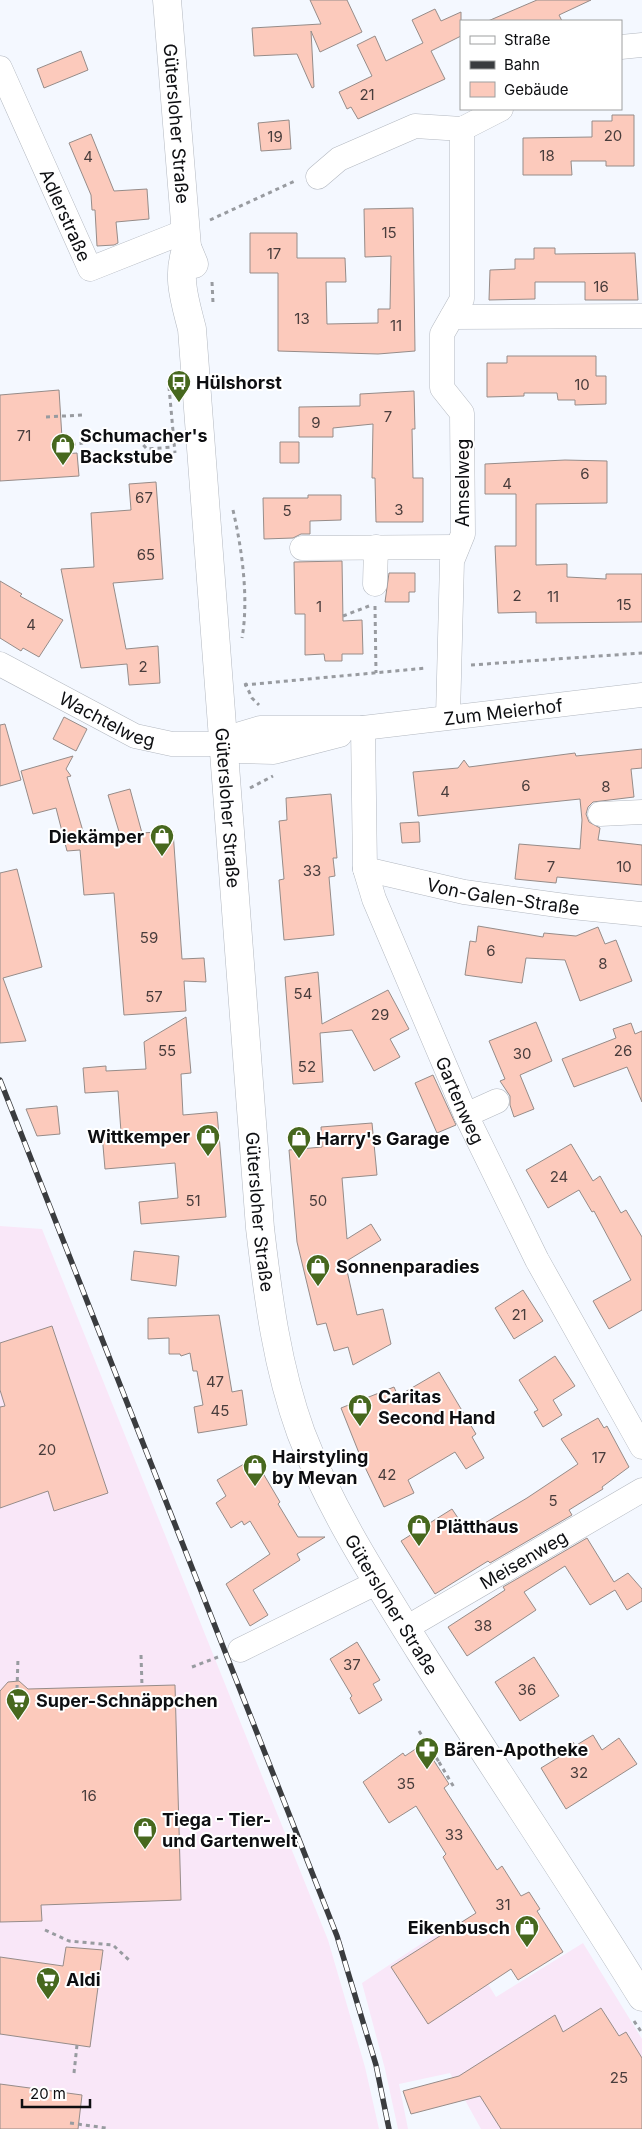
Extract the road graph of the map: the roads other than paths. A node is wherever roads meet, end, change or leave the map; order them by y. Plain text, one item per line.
1 (166, 0) edge
2 (642, 45) edge
3 (622, 47) edge
4 (0, 70) edge
5 (499, 110) edge
6 (462, 128) junction
7 (318, 177) road end
8 (193, 233) junction
9 (642, 316) edge
10 (452, 317) junction
11 (457, 547) junction
12 (302, 548) dead end
13 (376, 548) junction
14 (375, 584) dead end
15 (0, 664) edge
16 (642, 695) edge
17 (448, 716) junction
18 (363, 728) junction
19 (224, 744) junction
20 (642, 812) edge
21 (600, 814) dead end
22 (365, 870) junction
23 (642, 914) edge
24 (497, 1101) dead end
25 (466, 1115) junction
26 (642, 1447) edge
27 (642, 1490) edge
28 (376, 1583) junction
29 (406, 1628) junction
30 (240, 1650) road end
31 (637, 2007) edge

1 - 8 main road, Gütersloher Straße
2 - 3 street
4 - 8 street, Adlerstraße
5 - 6 street
6 - 7 street
6 - 10 street, Amselweg
8 - 19 main road, Gütersloher Straße
9 - 10 street
10 - 11 street, Amselweg
11 - 13 street
11 - 17 street, Amselweg
12 - 13 street
13 - 14 street
15 - 19 street, Wachtelweg
16 - 17 street, Zum Meierhof
17 - 18 street, Zum Meierhof
18 - 19 street, Zum Meierhof
18 - 22 street, Gartenweg
19 - 28 main road, Gütersloher Straße
20 - 21 street
22 - 23 street, Von-Galen-Straße
22 - 25 street, Gartenweg
24 - 25 street
25 - 26 street, Gartenweg
27 - 29 street, Meisenweg
28 - 29 main road, Gütersloher Straße
28 - 30 street
29 - 31 main road, Gütersloher Straße

